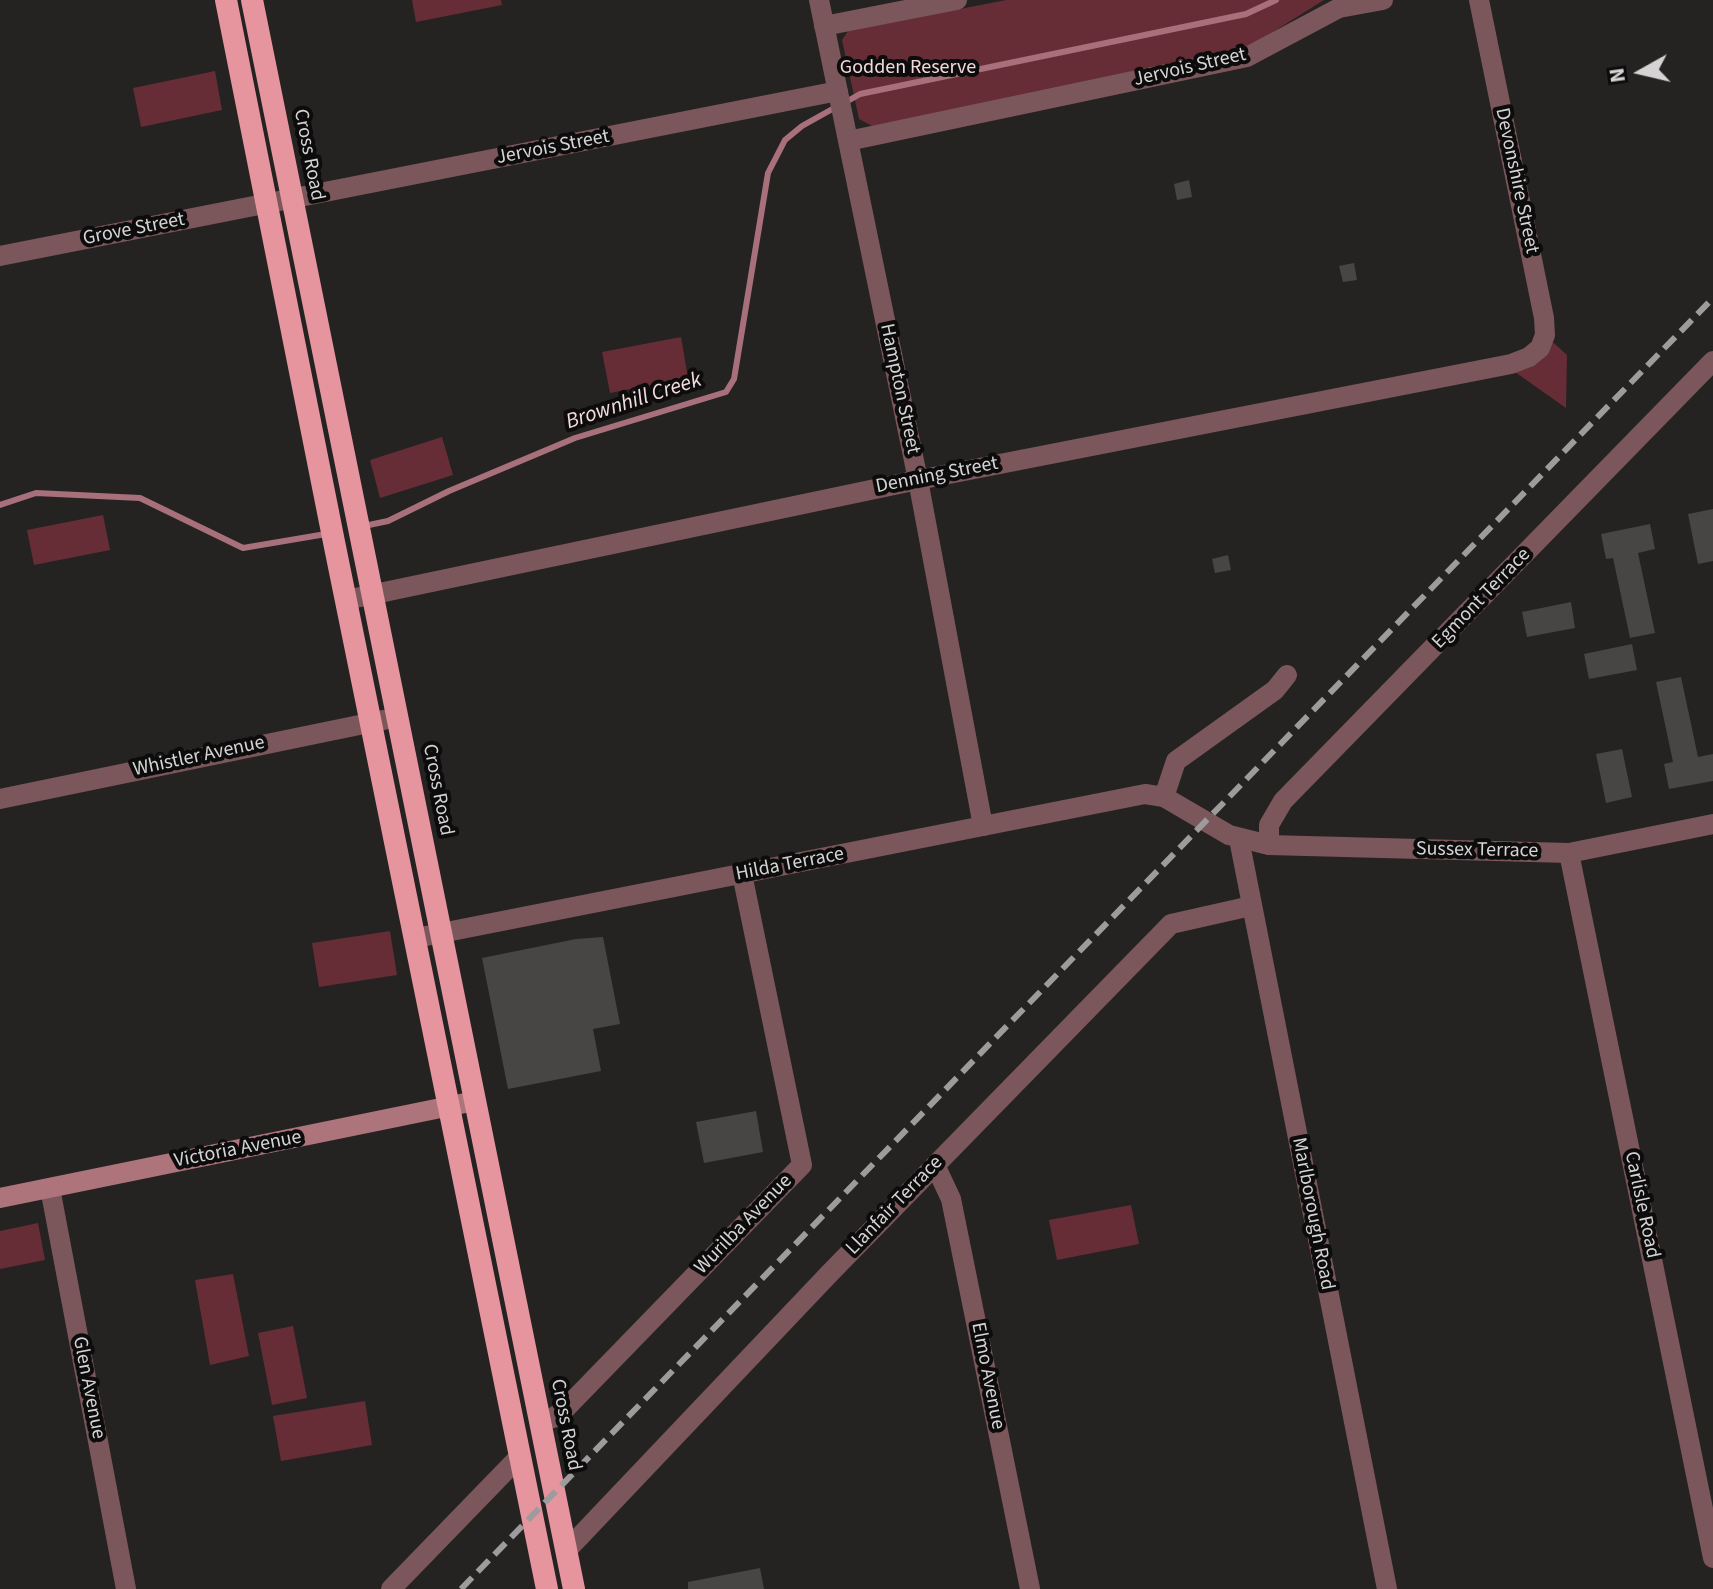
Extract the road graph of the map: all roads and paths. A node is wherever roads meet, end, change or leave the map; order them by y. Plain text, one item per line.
1 (226, 0) edge
2 (252, 0) edge
3 (819, 0) edge
4 (957, 0) edge
5 (1383, 0) edge
6 (1479, 0) edge
7 (824, 26) junction
8 (840, 100) junction
9 (848, 141) junction
10 (293, 200) junction
11 (268, 205) junction
12 (0, 256) edge
13 (1529, 357) joint
14 (1713, 361) edge
15 (918, 480) junction
16 (371, 594) junction
17 (346, 600) junction
18 (1287, 675) dead end
19 (398, 717) junction
20 (372, 722) junction
21 (1164, 797) junction
22 (0, 799) edge
23 (1713, 824) edge
24 (983, 826) junction
25 (1239, 839) junction
26 (1269, 845) junction
27 (1569, 853) junction
28 (742, 874) junction
29 (1251, 906) junction
30 (441, 933) junction
31 (416, 938) junction
32 (475, 1101) junction
33 (449, 1107) junction
34 (935, 1165) junction
35 (50, 1188) junction
36 (0, 1198) edge
37 (540, 1421) junction
38 (520, 1456) junction
39 (566, 1551) junction
40 (1713, 1558) edge
41 (126, 1589) edge
42 (391, 1589) edge
43 (547, 1589) edge
44 (574, 1589) edge
45 (1030, 1589) edge
46 (1387, 1589) edge

1 - 11 highway
2 - 10 highway, Cross Road
3 - 7 street, Hampton Street
4 - 7 street
5 - 9 street, Jervois Street
6 - 13 street, Devonshire Street
7 - 8 street, Hampton Street
8 - 9 street, Hampton Street
8 - 10 street, Jervois Street
9 - 15 street, Hampton Street
10 - 11 street, Jervois Street
10 - 16 highway, Cross Road
11 - 12 street, Grove Street
11 - 17 highway
13 - 15 street, Denning Street
14 - 26 street, Egmont Terrace
15 - 16 street, Denning Street
15 - 24 street, Hampton Street
16 - 17 street, Denning Street
16 - 19 highway, Cross Road
17 - 20 highway
18 - 21 street
19 - 20 street, Whistler Avenue
19 - 30 highway, Cross Road
20 - 22 street, Whistler Avenue
20 - 31 highway
21 - 24 street, Hilda Terrace
21 - 25 street, Hilda Terrace
23 - 27 street, Sussex Terrace
24 - 28 street, Hilda Terrace
25 - 26 street, Sussex Terrace
25 - 29 street, Marlborough Road
26 - 27 street, Sussex Terrace
27 - 40 street, Carlisle Road
28 - 30 street, Hilda Terrace
28 - 37 street, Wurilba Avenue
29 - 34 street, Llanfair Terrace
29 - 46 street, Marlborough Road
30 - 31 street, Hilda Terrace
30 - 32 highway, Cross Road
31 - 33 highway
32 - 33 main road, Victoria Avenue
32 - 37 highway, Cross Road
33 - 35 main road, Victoria Avenue
33 - 38 highway
34 - 39 street, Llanfair Terrace
34 - 45 street, Elmo Avenue
35 - 36 main road, Victoria Avenue
35 - 41 street, Glen Avenue
37 - 39 highway, Cross Road
38 - 42 street
38 - 43 highway
39 - 44 highway, Cross Road

